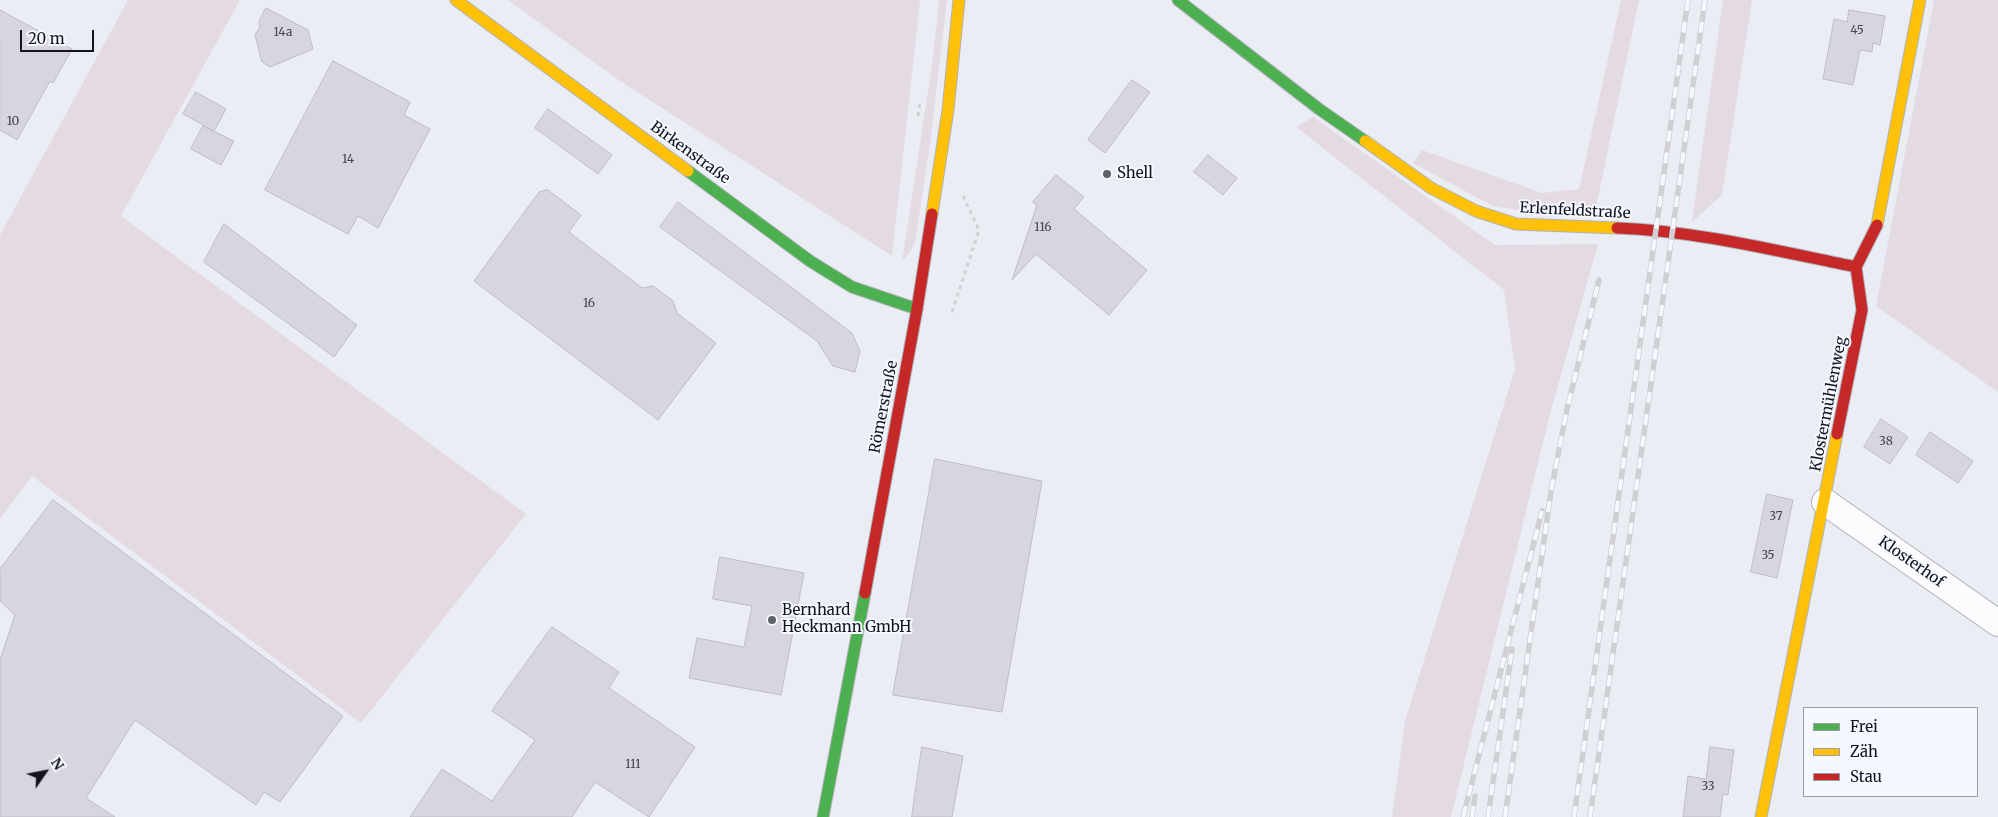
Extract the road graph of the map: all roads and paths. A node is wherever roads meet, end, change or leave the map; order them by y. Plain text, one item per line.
1 (456, 0) edge
2 (959, 0) edge
3 (1178, 0) edge
4 (1920, 0) edge
5 (963, 186) dead end
6 (1856, 267) junction
7 (918, 309) junction
8 (952, 312) dead end
9 (1825, 502) junction
10 (1998, 623) edge
11 (823, 817) edge
12 (1761, 817) edge

1 - 7 street, Birkenstraße
2 - 7 street, Römerstraße
3 - 6 street, Erlenfeldstraße
4 - 6 street
5 - 8 path
6 - 9 street, Klostermühlenweg
7 - 11 street, Römerstraße
9 - 10 street, Klosterhof
9 - 12 street, Klostermühlenweg

